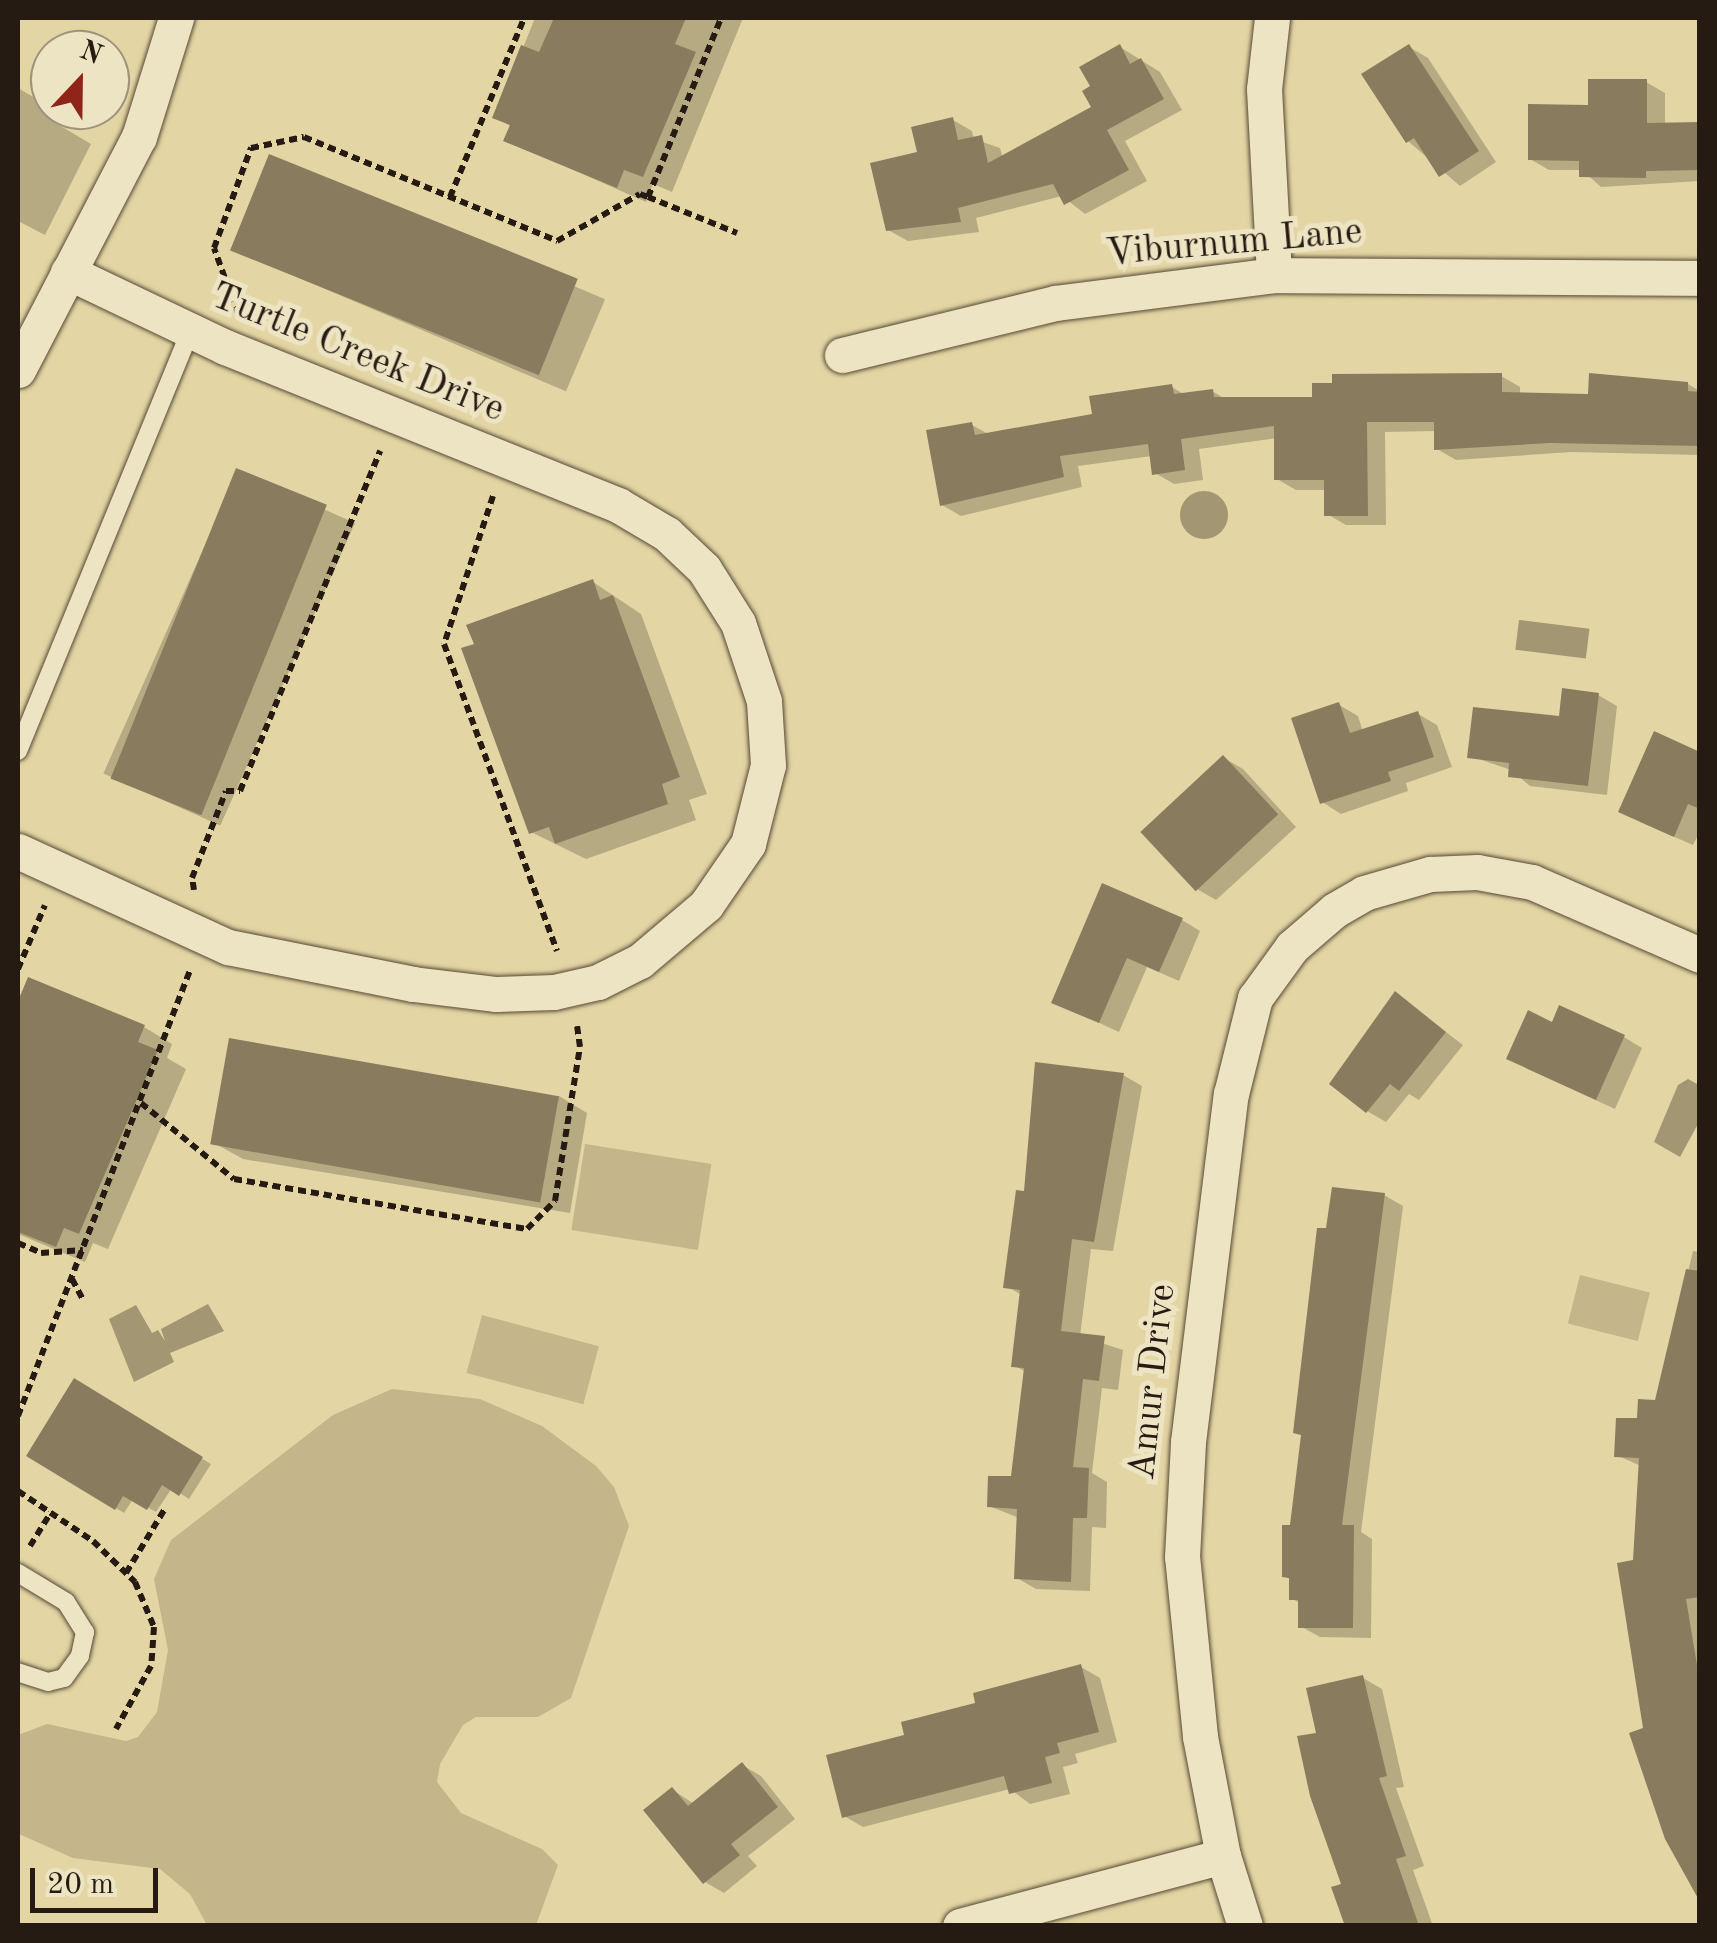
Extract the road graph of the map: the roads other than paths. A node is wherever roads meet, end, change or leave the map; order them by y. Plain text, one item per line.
1 (176, 18) edge
2 (1272, 18) edge
3 (68, 272) junction
4 (1274, 275) junction
5 (1700, 278) edge
6 (190, 332) junction
7 (842, 355) dead end
8 (19, 365) edge
9 (18, 751) edge
10 (18, 851) edge
11 (1700, 955) edge
12 (18, 1573) edge
13 (18, 1672) edge
14 (1223, 1856) junction
15 (960, 1926) edge
16 (1245, 1926) edge

1 - 3 street
2 - 4 street
3 - 6 street, Turtle Creek Drive
3 - 8 street
4 - 5 street, Viburnum Lane
4 - 7 street, Viburnum Lane
6 - 9 lane
6 - 10 street, Turtle Creek Drive
11 - 14 street, Amur Drive
12 - 13 lane
14 - 15 street
14 - 16 street, Amur Drive

